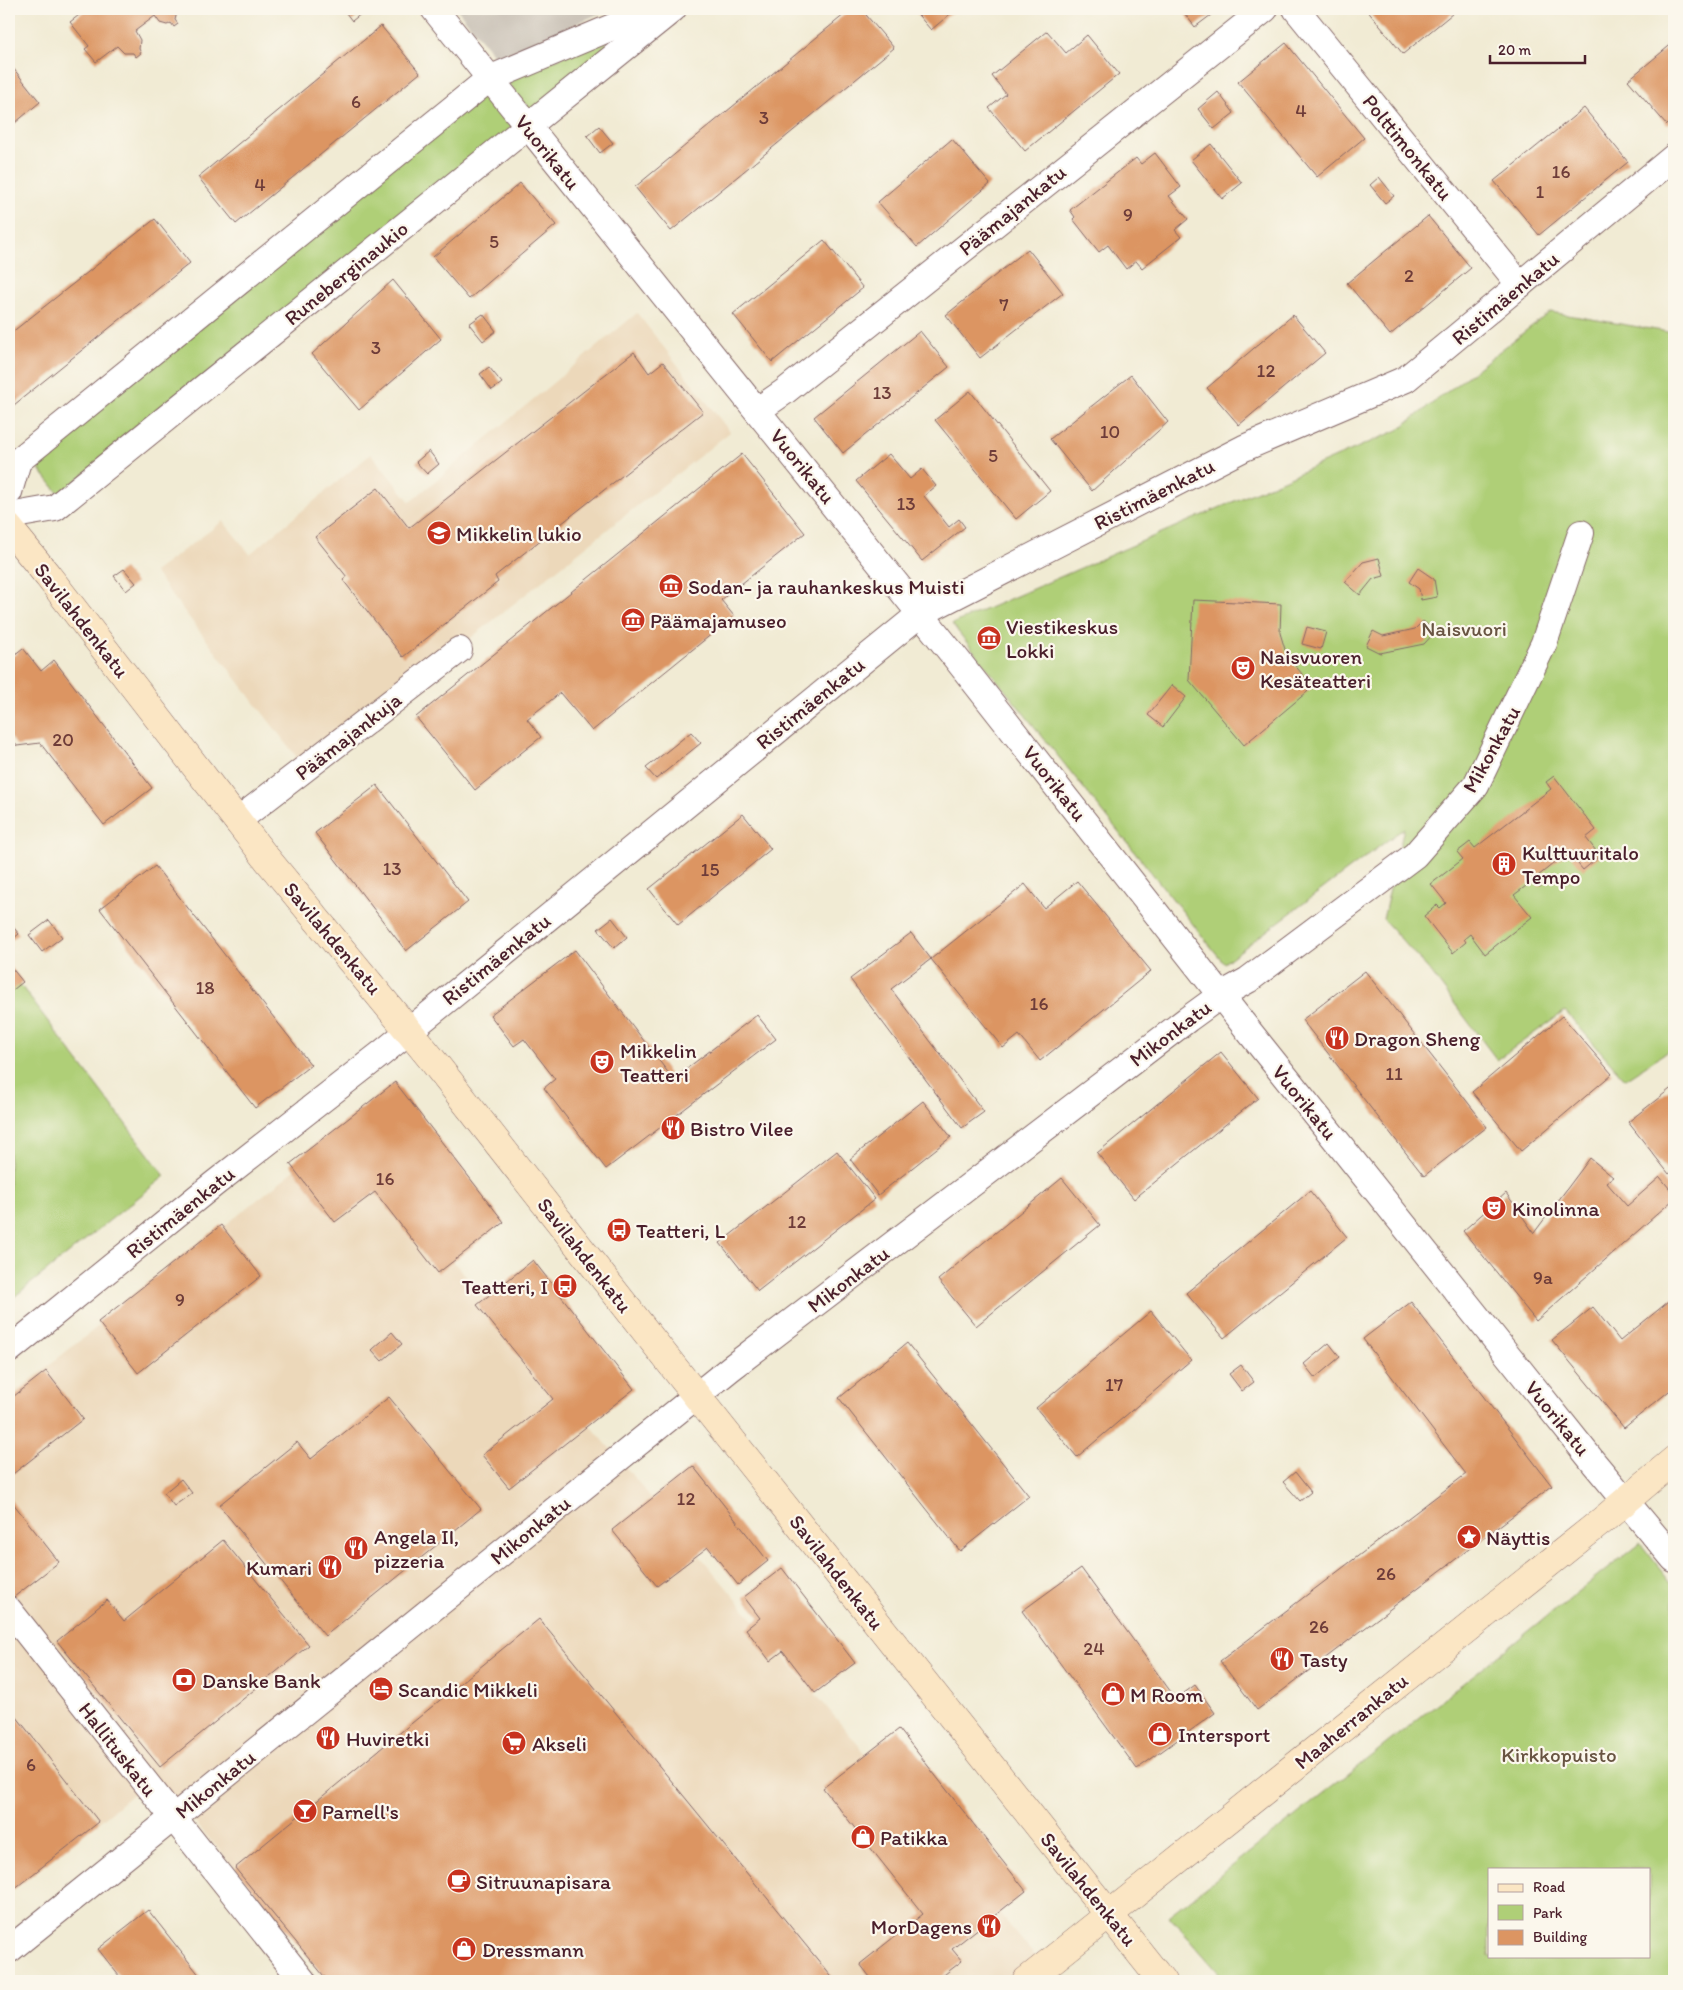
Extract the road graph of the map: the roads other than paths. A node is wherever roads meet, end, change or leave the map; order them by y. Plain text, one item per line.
1 (434, 9) edge
2 (655, 9) edge
3 (673, 9) edge
4 (1265, 9) edge
5 (1296, 9) edge
6 (490, 79) junction
7 (527, 126) junction
8 (1674, 157) edge
9 (1520, 285) junction
10 (758, 410) junction
11 (9, 492) edge
12 (9, 516) edge
13 (9, 528) edge
14 (1581, 533) dead end
15 (920, 614) junction
16 (459, 650) dead end
17 (237, 821) junction
18 (1221, 995) junction
19 (408, 1031) junction
20 (9, 1350) edge
21 (696, 1396) junction
22 (1674, 1460) edge
23 (1626, 1500) junction
24 (1674, 1559) edge
25 (9, 1610) edge
26 (173, 1818) junction
27 (1108, 1915) junction
28 (9, 1950) edge
29 (303, 1981) edge
30 (1026, 1981) edge
31 (1162, 1981) edge

1 - 6 street, Vuorikatu
2 - 6 street
3 - 7 street, Runeberginaukio
4 - 10 street, Päämajankatu
5 - 9 street, Polttimonkatu
6 - 7 street, Vuorikatu
6 - 11 street
7 - 10 street, Vuorikatu
7 - 12 street, Runeberginaukio
8 - 9 street, Ristimäenkatu
9 - 15 street, Ristimäenkatu
10 - 15 street, Vuorikatu
13 - 17 main road, Savilahdenkatu
14 - 18 street, Mikonkatu
15 - 18 street, Vuorikatu
15 - 19 street, Ristimäenkatu
16 - 17 street, Päämajankuja
17 - 19 main road, Savilahdenkatu
18 - 21 street, Mikonkatu
18 - 23 street, Vuorikatu
19 - 20 street, Ristimäenkatu
19 - 21 main road, Savilahdenkatu
21 - 26 street, Mikonkatu
21 - 27 main road, Savilahdenkatu
22 - 23 main road, Maaherrankatu
23 - 24 street, Vuorikatu
23 - 27 main road, Maaherrankatu
25 - 26 street, Hallituskatu
26 - 28 street, Mikonkatu
26 - 29 street, Hallituskatu
27 - 30 main road, Maaherrankatu
27 - 31 main road, Savilahdenkatu

